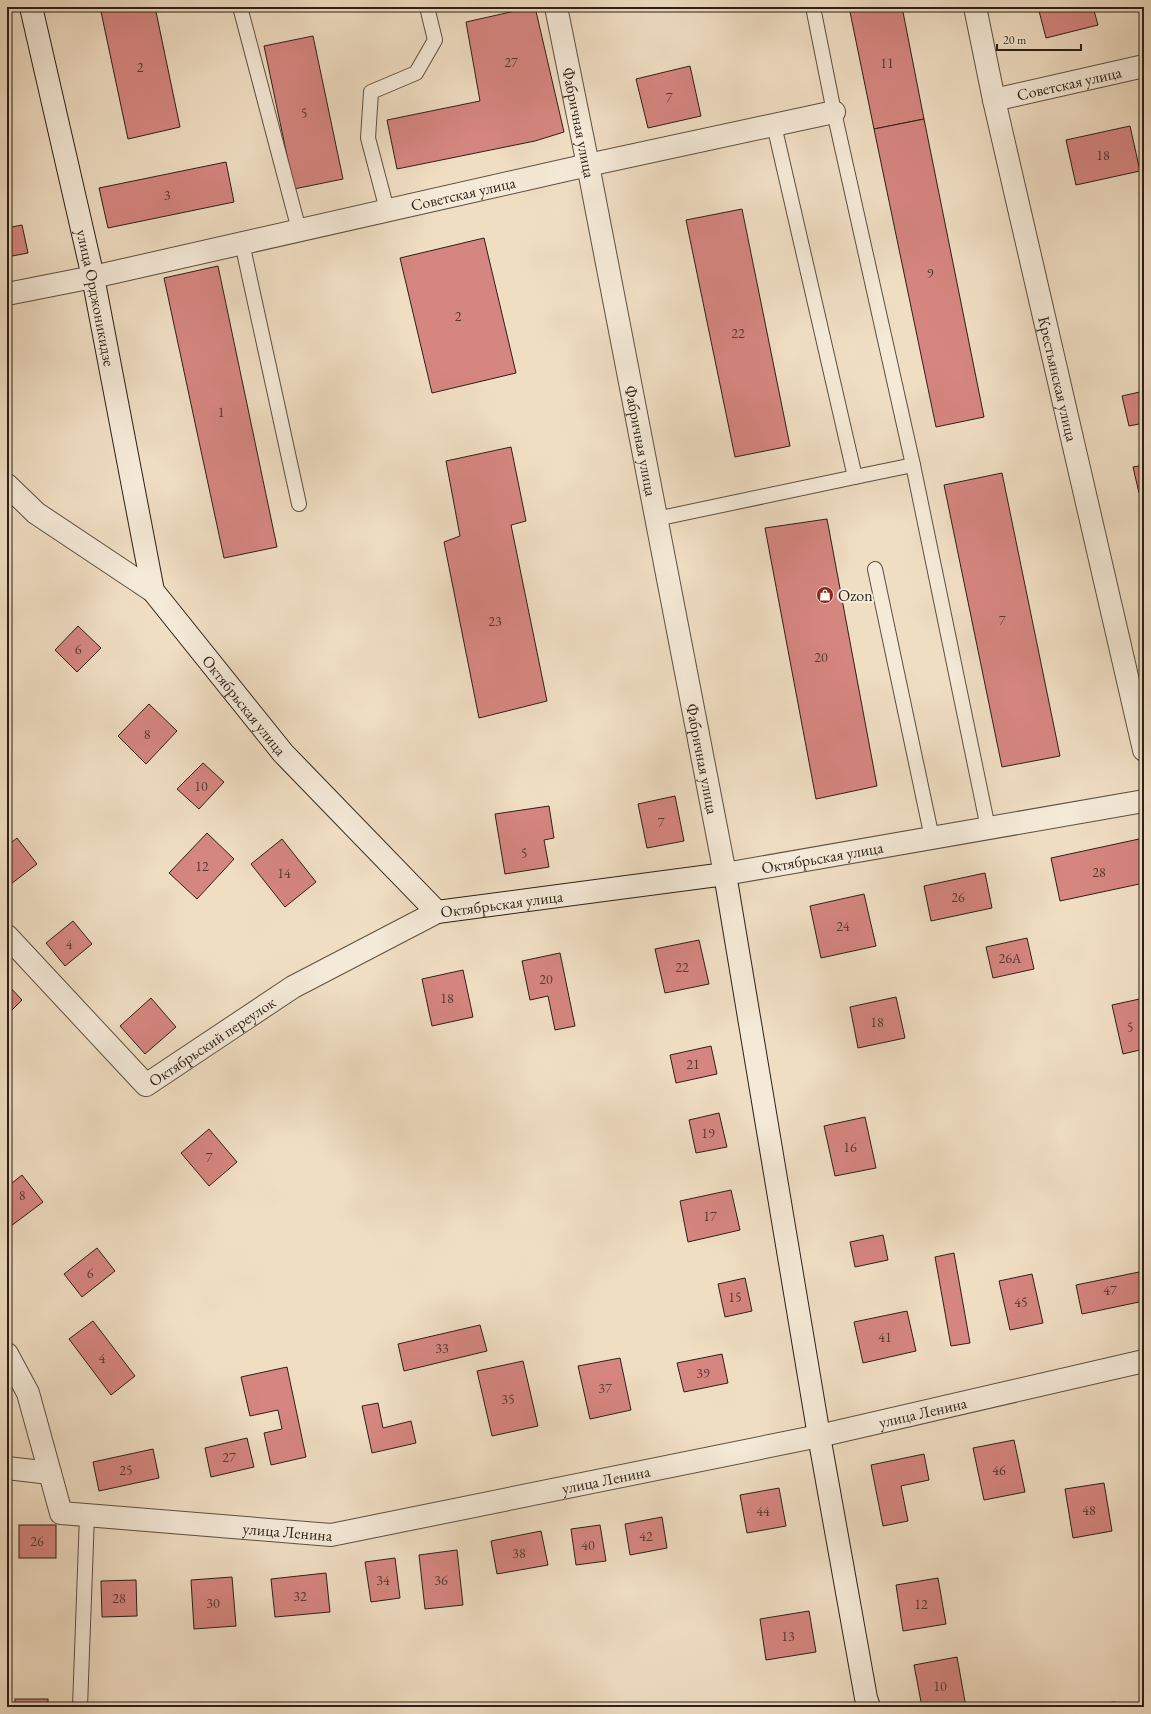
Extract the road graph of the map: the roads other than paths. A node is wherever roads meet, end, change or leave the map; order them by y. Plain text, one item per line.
1 (31, 7) edge
2 (240, 7) edge
3 (428, 7) edge
4 (556, 7) edge
5 (813, 7) edge
6 (975, 7) edge
7 (1144, 66) edge
8 (994, 100) junction
9 (834, 112) junction
10 (774, 125) junction
11 (588, 165) junction
12 (387, 210) junction
13 (299, 230) junction
14 (242, 243) junction
15 (93, 277) junction
16 (7, 294) edge
17 (913, 465) junction
18 (855, 477) junction
19 (7, 485) edge
20 (299, 504) dead end
21 (656, 519) junction
22 (876, 569) dead end
23 (153, 591) junction
24 (1144, 750) edge
25 (1144, 801) edge
26 (988, 828) junction
27 (932, 838) junction
28 (725, 874) junction
29 (437, 912) junction
30 (7, 936) edge
31 (7, 1354) edge
32 (1144, 1361) edge
33 (819, 1436) junction
34 (7, 1468) edge
35 (50, 1473) junction
36 (87, 1515) junction
37 (80, 1707) edge
38 (869, 1707) edge

1 - 15 street, улица Орджоникидзе
2 - 13 lane
3 - 12 lane
4 - 11 street, Фабричная улица
5 - 9 lane
6 - 8 street, Крестьянская улица
7 - 8 street, Советская улица
8 - 24 street, Крестьянская улица
9 - 10 street, Советская улица
9 - 17 lane
10 - 11 street, Советская улица
10 - 18 lane
11 - 12 street, Советская улица
11 - 21 street, Фабричная улица
12 - 13 street, Советская улица
13 - 14 street, Советская улица
14 - 15 street, Советская улица
14 - 20 lane
15 - 16 street, Советская улица
15 - 23 street, улица Орджоникидзе
17 - 18 lane
17 - 26 lane
18 - 21 lane
19 - 23 street, Октябрьская улица
21 - 28 street, Фабричная улица
22 - 27 lane
23 - 29 street, Октябрьская улица
25 - 26 street, Октябрьская улица
26 - 27 street, Октябрьская улица
27 - 28 street, Октябрьская улица
28 - 29 street, Октябрьская улица
28 - 33 street, Фабричная улица
29 - 30 street, Октябрьский переулок
31 - 35 street
32 - 33 street, улица Ленина
33 - 36 street, улица Ленина
33 - 38 street, Фабричная улица
34 - 35 street
35 - 36 street, улица Ленина
36 - 37 lane

